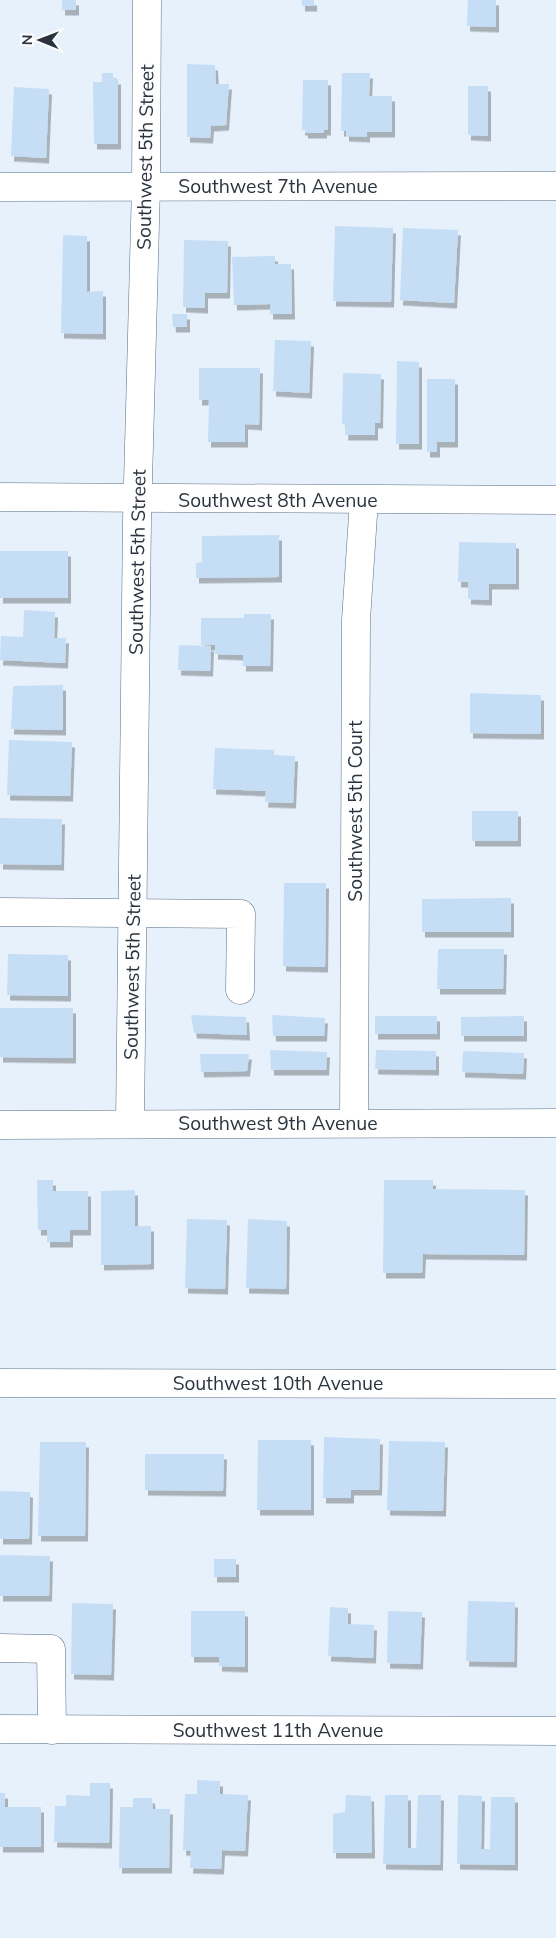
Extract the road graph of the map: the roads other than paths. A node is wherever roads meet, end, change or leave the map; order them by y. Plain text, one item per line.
1 (147, 0) edge
2 (556, 186) edge
3 (146, 187) junction
4 (0, 188) edge
5 (0, 497) edge
6 (137, 500) junction
7 (364, 500) junction
8 (556, 500) edge
9 (0, 912) edge
10 (133, 913) junction
11 (240, 990) dead end
12 (354, 1123) junction
13 (556, 1123) edge
14 (130, 1124) junction
15 (0, 1125) edge
16 (0, 1383) edge
17 (556, 1384) edge
18 (0, 1648) edge
19 (0, 1729) edge
20 (52, 1730) junction
21 (556, 1731) edge

1 - 3 street, Southwest 5th Street
2 - 3 street, Southwest 7th Avenue
3 - 4 street, Southwest 7th Avenue
3 - 6 street, Southwest 5th Street
5 - 6 street, Southwest 8th Avenue
6 - 7 street, Southwest 8th Avenue
6 - 10 street, Southwest 5th Street
7 - 8 street, Southwest 8th Avenue
7 - 12 street, Southwest 5th Court
9 - 10 street
10 - 11 street
10 - 14 street, Southwest 5th Street
12 - 13 street, Southwest 9th Avenue
12 - 14 street, Southwest 9th Avenue
14 - 15 street, Southwest 9th Avenue
16 - 17 street, Southwest 10th Avenue
18 - 20 street
19 - 20 street, Southwest 11th Avenue
20 - 21 street, Southwest 11th Avenue

